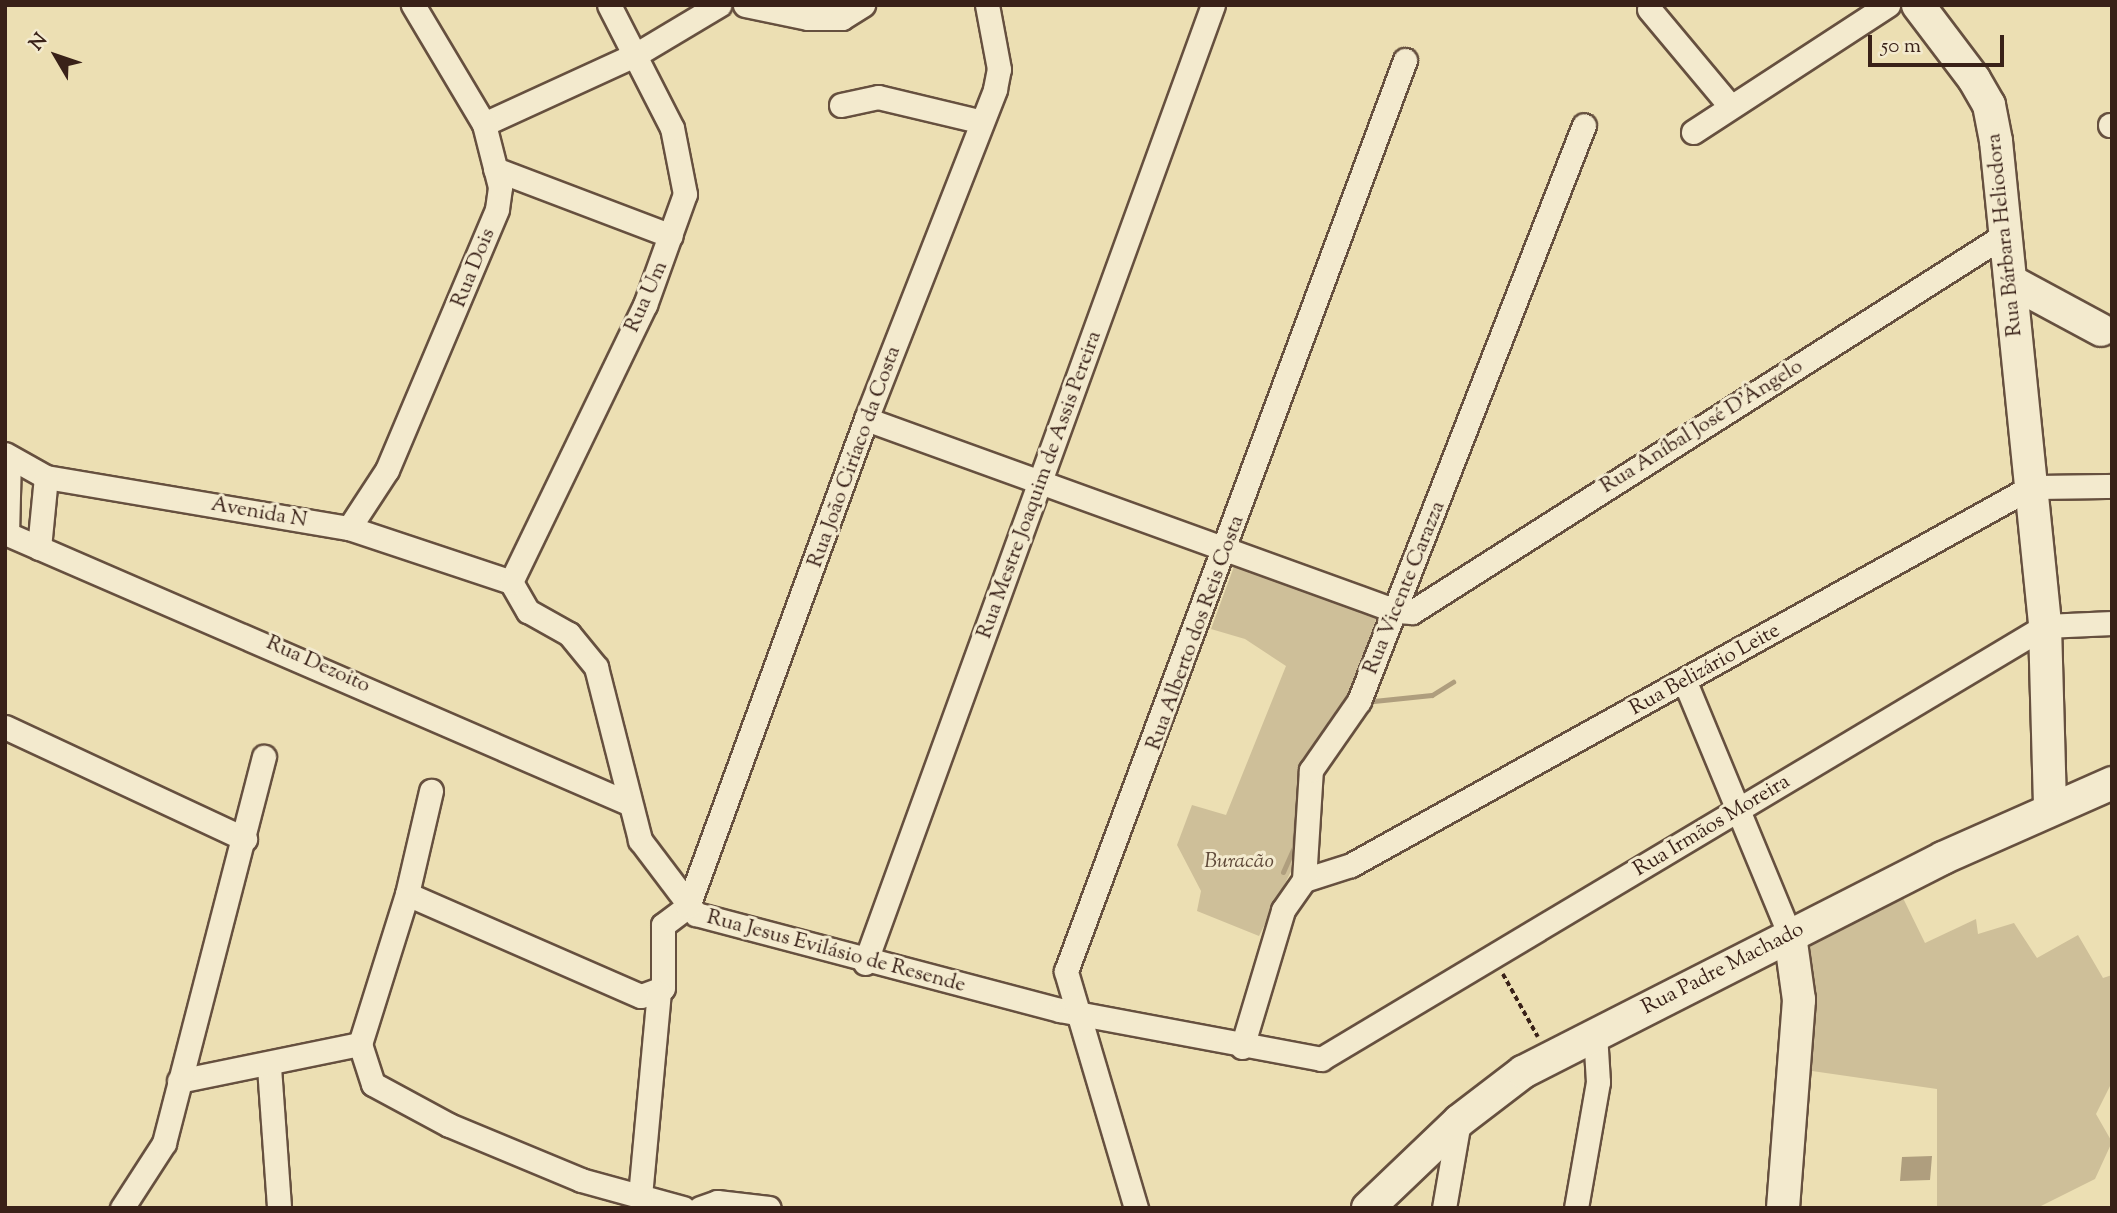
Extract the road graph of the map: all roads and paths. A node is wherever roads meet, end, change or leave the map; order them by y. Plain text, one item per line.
1 (413, 5) edge
2 (609, 5) edge
3 (719, 5) edge
4 (745, 5) edge
5 (863, 5) edge
6 (987, 5) edge
7 (1213, 5) edge
8 (1888, 5) edge
9 (1918, 5) edge
10 (1649, 9) dead end
11 (637, 54) junction
12 (1405, 60) dead end
13 (841, 105) dead end
14 (1730, 106) junction
15 (979, 121) junction
16 (484, 124) junction
17 (1584, 125) dead end
18 (1692, 132) dead end
19 (495, 169) junction
20 (2006, 234) junction
21 (671, 236) junction
22 (2012, 282) junction
23 (2014, 319) junction
24 (2106, 331) edge
25 (866, 419) junction
26 (7, 456) edge
27 (46, 477) junction
28 (1041, 482) junction
29 (2112, 486) edge
30 (2031, 487) junction
31 (349, 528) junction
32 (6, 533) edge
33 (1227, 547) junction
34 (39, 548) junction
35 (511, 582) junction
36 (1396, 611) junction
37 (2112, 623) edge
38 (2045, 626) junction
39 (1685, 682) junction
40 (5, 727) edge
41 (264, 757) dead end
42 (2112, 783) edge
43 (431, 791) dead end
44 (628, 803) junction
45 (2050, 806) junction
46 (1739, 813) junction
47 (246, 839) junction
48 (1304, 880) junction
49 (407, 894) junction
50 (688, 906) junction
51 (1790, 935) junction
52 (1492, 953) junction
53 (864, 963) junction
54 (659, 993) junction
55 (1074, 1013) junction
56 (1595, 1033) junction
57 (360, 1044) junction
58 (1242, 1047) junction
59 (1550, 1058) junction
60 (1321, 1059) joint
61 (269, 1067) junction
62 (179, 1081) junction
63 (1459, 1121) junction
64 (640, 1196) junction
65 (122, 1208) edge
66 (279, 1208) edge
67 (682, 1208) edge
68 (700, 1208) edge
69 (769, 1208) edge
70 (1136, 1208) edge
71 (1368, 1208) edge
72 (1444, 1208) edge
73 (1576, 1208) edge
74 (1783, 1208) edge

1 - 16 street, Rua Dois
2 - 11 street, Rua Um
3 - 11 street
4 - 5 street
6 - 15 street, Rua João Ciríaco da Costa
7 - 28 street, Rua Mestre Joaquim de Assis Pereira
8 - 14 street
9 - 20 street, Rua Bárbara Heliodora
10 - 14 street
11 - 16 street
11 - 21 street, Rua Um
12 - 33 street, Rua Alberto dos Reis Costa
13 - 15 street
14 - 18 street
15 - 25 street, Rua João Ciríaco da Costa
16 - 19 street, Rua Dois
17 - 36 street, Rua Vicente Carazza
19 - 21 street
19 - 31 street, Rua Dois
20 - 22 street, Rua Bárbara Heliodora
20 - 36 street, Rua Aníbal José D'Ângelo
21 - 35 street, Rua Um
22 - 23 street, Rua Bárbara Heliodora
22 - 24 street
23 - 24 street
23 - 30 street, Rua Bárbara Heliodora
25 - 28 street
25 - 50 street, Rua João Ciríaco da Costa
26 - 27 street, Avenida N
26 - 32 street
27 - 31 street, Avenida N
27 - 34 street
28 - 33 street
28 - 53 street, Rua Mestre Joaquim de Assis Pereira
29 - 30 street, Rua Belizário Leite
30 - 38 street, Rua Bárbara Heliodora
30 - 39 street, Rua Belizário Leite
31 - 35 street, Avenida N
32 - 34 street, Rua Dezoito
33 - 36 street
33 - 55 street, Rua Alberto dos Reis Costa
34 - 44 street, Rua Dezoito
35 - 44 street, Rua Jesus Evilásio de Resende
36 - 48 street, Rua Vicente Carazza
37 - 38 street, Rua Irmãos Moreira
38 - 45 street, Rua Bárbara Heliodora
38 - 46 street, Rua Irmãos Moreira
39 - 46 street
39 - 48 street, Rua Belizário Leite
40 - 47 street
41 - 47 street
42 - 45 street, Rua Padre Machado
43 - 49 street
44 - 50 street, Rua Jesus Evilásio de Resende
45 - 51 street, Rua Padre Machado
46 - 51 street
46 - 52 street, Rua Irmãos Moreira
47 - 62 street
48 - 58 street
49 - 54 street
49 - 57 street
50 - 53 street, Rua Jesus Evilásio de Resende
50 - 54 street
51 - 56 street, Rua Padre Machado
51 - 74 street
52 - 59 path
52 - 60 street, Rua Irmãos Moreira
53 - 55 street, Rua Jesus Evilásio de Resende
54 - 64 street
55 - 58 street, Rua Jesus Evilásio de Resende
55 - 70 street, Rua Alberto dos Reis Costa
56 - 59 street, Rua Padre Machado
56 - 73 street
57 - 61 street
57 - 64 street
58 - 60 street, Rua Jesus Evilásio de Resende
59 - 63 street, Rua Padre Machado
61 - 62 street
61 - 66 street
62 - 65 street
63 - 71 street, Rua Padre Machado
63 - 72 street
64 - 67 street
68 - 69 street

